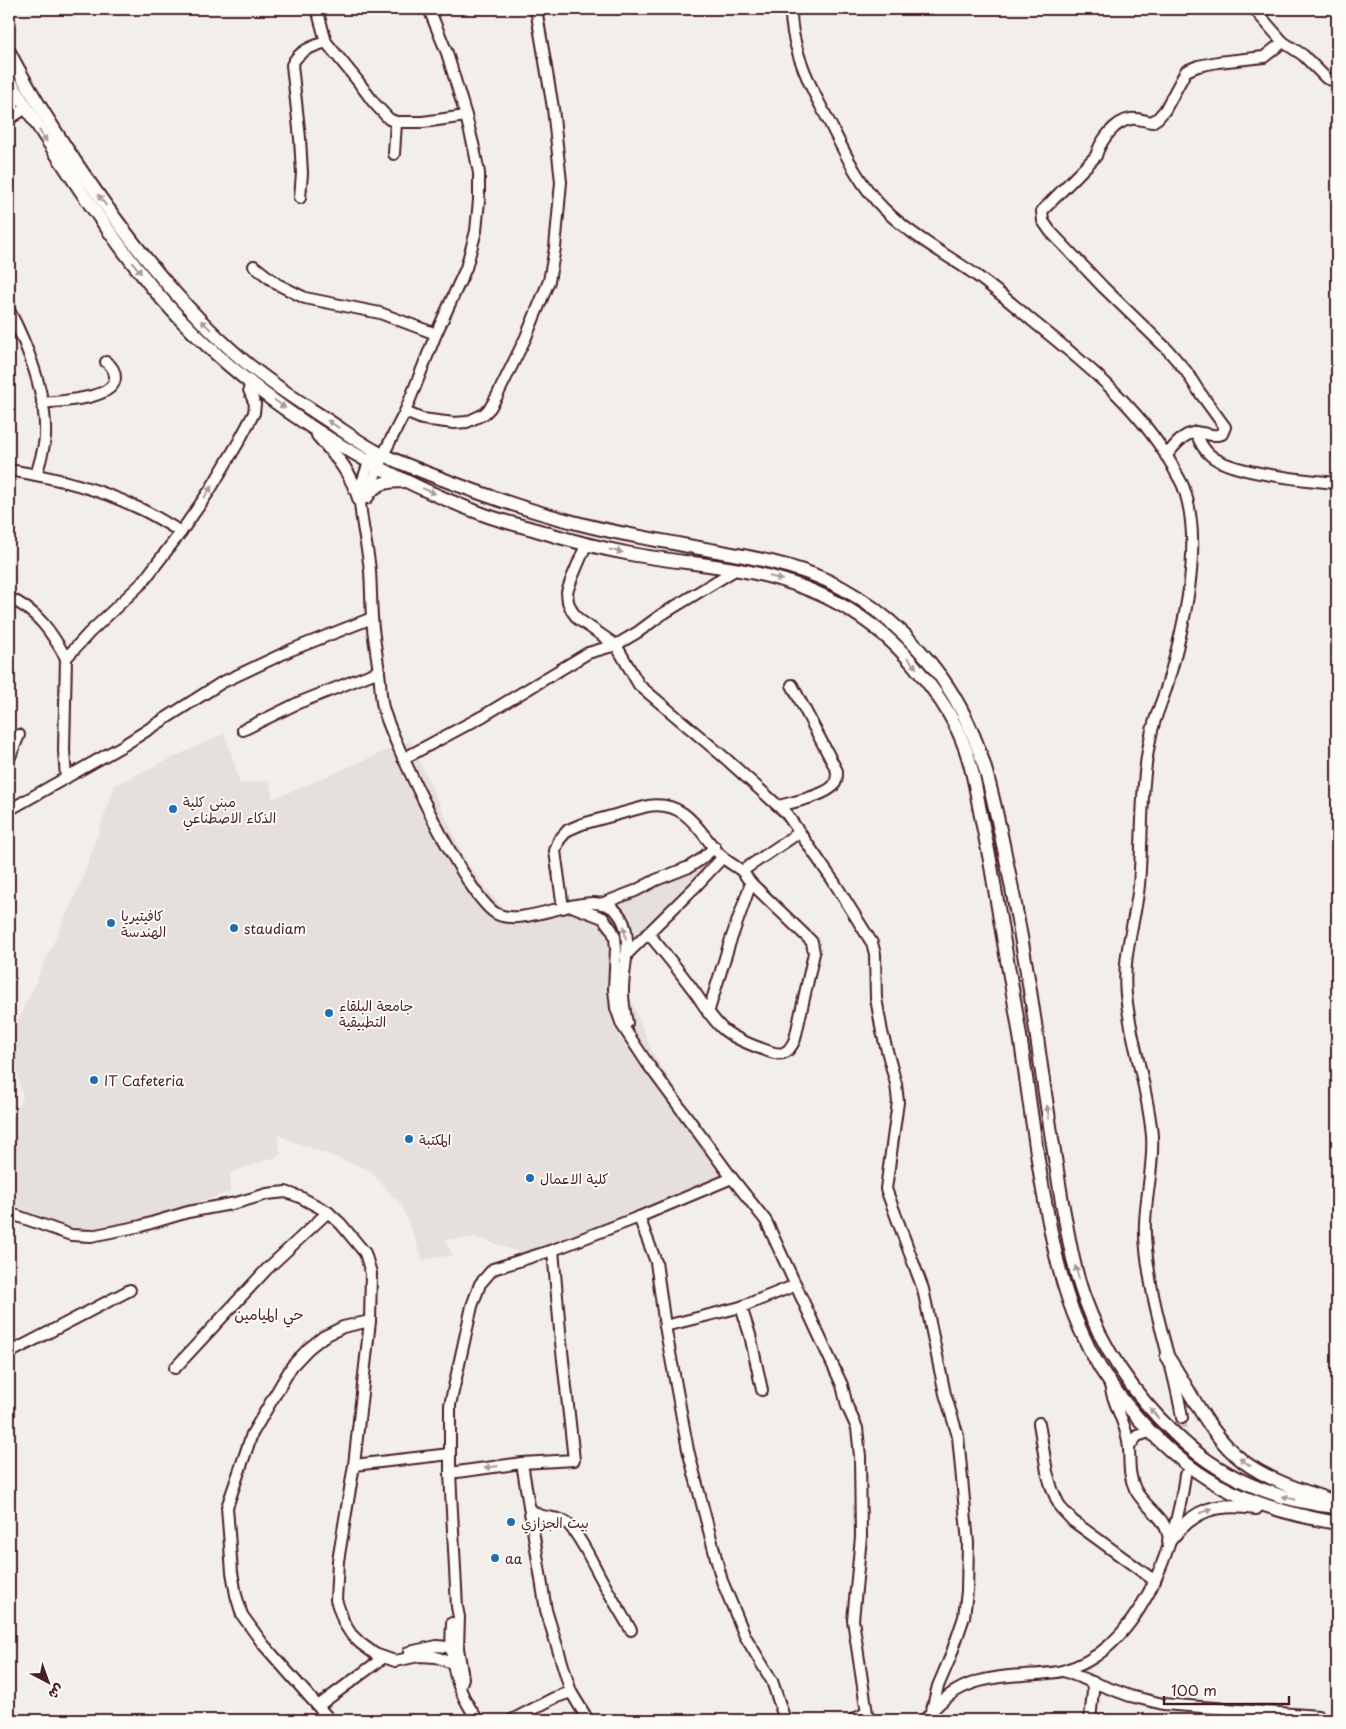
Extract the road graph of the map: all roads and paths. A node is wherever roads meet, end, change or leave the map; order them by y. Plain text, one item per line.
1 (317, 9) edge
2 (429, 9) edge
3 (536, 9) edge
4 (790, 9) edge
5 (1254, 9) edge
6 (326, 42) junction
7 (1283, 42) junction
8 (9, 52) edge
9 (9, 79) edge
10 (1337, 82) edge
11 (26, 108) junction
12 (466, 116) junction
13 (9, 119) edge
14 (396, 122) junction
15 (394, 154) dead end
16 (300, 198) dead end
17 (254, 266) dead end
18 (9, 310) edge
19 (436, 334) junction
20 (106, 362) dead end
21 (250, 381) junction
22 (42, 403) junction
23 (405, 412) junction
24 (304, 421) junction
25 (1196, 432) junction
26 (379, 453) junction
27 (1166, 456) junction
28 (373, 465) junction
29 (9, 470) edge
30 (36, 475) junction
31 (408, 482) junction
32 (1337, 483) edge
33 (364, 499) junction
34 (181, 532) junction
35 (586, 545) junction
36 (735, 570) junction
37 (9, 598) edge
38 (372, 618) junction
39 (616, 645) junction
40 (66, 658) junction
41 (379, 671) junction
42 (792, 685) dead end
43 (243, 730) dead end
44 (19, 735) dead end
45 (9, 759) edge
46 (403, 759) junction
47 (66, 778) junction
48 (780, 806) junction
49 (9, 810) edge
50 (800, 832) junction
51 (715, 847) junction
52 (723, 857) junction
53 (742, 871) junction
54 (751, 883) junction
55 (601, 904) junction
56 (569, 907) junction
57 (648, 933) junction
58 (626, 956) junction
59 (1033, 1008) junction
60 (1017, 1012) junction
61 (708, 1013) junction
62 (628, 1034) junction
63 (732, 1178) junction
64 (328, 1212) junction
65 (9, 1213) edge
66 (639, 1217) junction
67 (553, 1250) junction
68 (796, 1285) junction
69 (130, 1290) dead end
70 (741, 1307) junction
71 (370, 1321) junction
72 (666, 1326) junction
73 (9, 1353) edge
74 (1167, 1356) junction
75 (174, 1368) dead end
76 (1110, 1384) junction
77 (762, 1390) dead end
78 (1182, 1418) tunnel mouth
79 (1039, 1423) dead end
80 (1149, 1432) junction
81 (1129, 1447) junction
82 (450, 1454) junction
83 (522, 1463) junction
84 (354, 1465) junction
85 (450, 1473) junction
86 (1185, 1475) tunnel mouth
87 (1337, 1505) edge
88 (529, 1506) junction
89 (1286, 1513) junction
90 (1159, 1515) junction
91 (1180, 1517) junction
92 (1337, 1523) edge
93 (1169, 1541) junction
94 (1155, 1581) junction
95 (631, 1630) dead end
96 (455, 1648) junction
97 (387, 1659) junction
98 (452, 1663) junction
99 (1064, 1671) junction
100 (1092, 1682) junction
101 (460, 1687) junction
102 (571, 1692) junction
103 (318, 1706) junction
104 (932, 1710) junction
105 (867, 1716) edge
106 (1318, 1716) dead end
107 (330, 1720) edge
108 (478, 1720) edge
109 (512, 1720) edge
110 (588, 1720) edge
111 (785, 1720) edge
112 (853, 1720) edge
113 (925, 1720) edge
114 (1090, 1720) edge

1 - 6 street
2 - 12 street
3 - 23 street
4 - 27 street
5 - 7 street
6 - 14 street
6 - 16 street
7 - 10 street
7 - 25 street
26 -> 8 main road
9 - 11 main road
11 - 13 street
11 -> 21 main road
12 - 14 street
12 - 19 street
14 - 15 street
17 - 19 street
18 - 22 street
19 - 23 street
20 - 22 street
21 -> 24 main road
34 -> 21 street
22 - 30 street
23 - 26 street
24 - 28 main road
24 - 33 main road
25 - 27 street
25 - 32 street
26 - 28 street
26 - 59 main road
27 - 74 street
28 - 31 main road
28 - 33 street
29 - 30 street
30 - 34 street
31 - 33 main road
31 -> 35 main road
33 - 38 street
34 - 40 street
35 -> 36 main road
35 - 39 street
36 - 39 street
36 -> 60 main road
37 - 40 street
38 - 41 street
38 - 47 street
39 - 46 street
39 - 48 street
40 - 47 street
41 - 43 street
41 - 46 street
42 - 48 street
44 - 45 street
46 - 56 street
47 - 49 street
48 - 50 street
50 - 53 street
50 - 104 street
51 - 52 street
51 - 55 street
51 - 56 street
52 - 53 street
52 - 57 street
53 - 54 street
54 - 61 street
54 - 61 street
55 - 56 street
58 -> 55 street
56 - 62 street
57 - 58 street
57 - 61 street
58 - 62 street
59 - 60 main road
87 -> 59 main road
60 - 76 main road
62 - 63 street
63 - 66 street
63 - 68 street
64 - 65 street
64 - 71 street
64 - 75 street
66 - 67 street
66 - 72 street
67 - 82 street
67 - 83 street
68 - 70 street
68 - 105 street
69 - 73 street
70 - 72 street
70 - 77 street
71 - 84 street
71 - 103 street
72 - 111 street
74 - 78 street
87 -> 74 main road
76 - 80 main road
76 - 81 street
79 - 94 street
80 - 81 street
80 - 89 main road
81 - 90 street
82 - 84 street
82 - 85 street
83 -> 85 street
83 - 88 street
84 - 97 street
85 - 96 street
86 - 91 street
88 - 95 street
88 - 102 street
91 -> 89 main road
89 - 92 main road
90 - 91 street
90 - 93 street
91 - 93 main road
93 - 94 street
94 - 99 street
96 - 97 street
96 - 98 street
96 - 101 street
97 - 98 street
97 - 103 street
98 - 101 street
99 - 100 street
99 - 104 street
100 - 106 street
100 - 114 street
101 - 108 street
102 - 109 street
102 - 110 street
103 - 107 street
104 - 113 street
105 - 112 street

